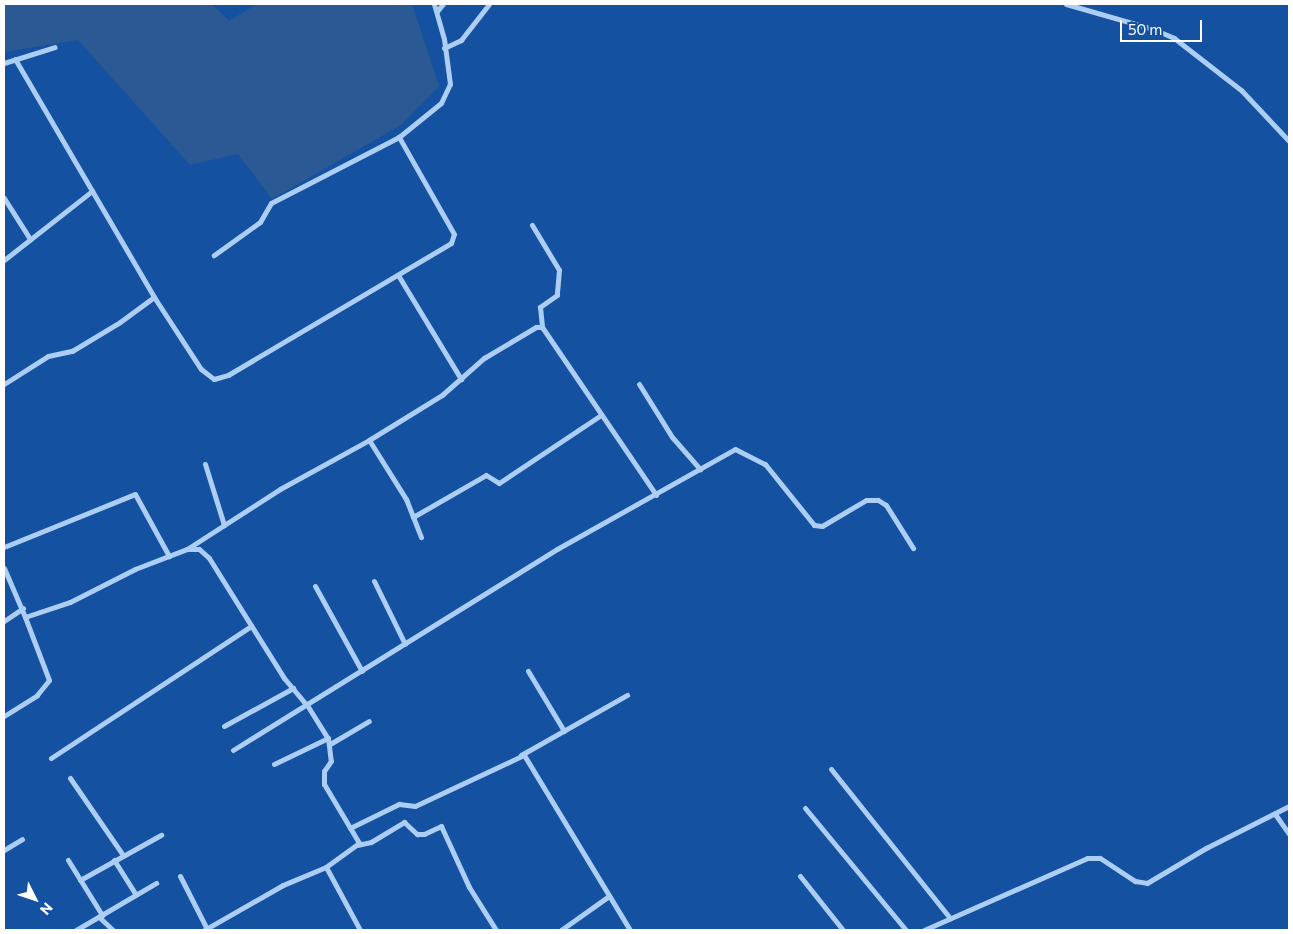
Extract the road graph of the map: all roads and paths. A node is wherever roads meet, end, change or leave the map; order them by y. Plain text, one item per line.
1 (434, 4) edge
2 (443, 4) edge
3 (489, 4) edge
4 (1066, 4) edge
5 (437, 11) junction
6 (54, 47) dead end
7 (444, 48) junction
8 (15, 58) junction
9 (4, 63) edge
10 (400, 137) junction
11 (1289, 141) edge
12 (92, 191) junction
13 (4, 198) edge
14 (10, 208) junction
15 (4, 212) edge
16 (532, 225) dead end
17 (30, 239) junction
18 (214, 255) dead end
19 (4, 260) edge
20 (398, 275) junction
21 (154, 296) junction
22 (542, 327) junction
23 (461, 380) junction
24 (4, 384) edge
25 (639, 384) dead end
26 (600, 415) junction
27 (369, 440) junction
28 (205, 464) dead end
29 (700, 469) junction
30 (656, 495) junction
31 (413, 517) junction
32 (224, 525) junction
33 (421, 537) dead end
34 (4, 547) edge
35 (913, 548) dead end
36 (187, 549) junction
37 (169, 556) junction
38 (4, 568) edge
39 (374, 581) dead end
40 (315, 586) dead end
41 (22, 608) junction
42 (24, 617) junction
43 (4, 622) edge
44 (251, 626) junction
45 (405, 644) junction
46 (362, 671) junction
47 (528, 671) dead end
48 (293, 688) junction
49 (627, 695) dead end
50 (307, 705) junction
51 (4, 716) edge
52 (369, 721) dead end
53 (224, 726) dead end
54 (564, 731) junction
55 (329, 741) junction
56 (233, 750) dead end
57 (520, 755) junction
58 (51, 758) dead end
59 (274, 764) dead end
60 (831, 769) dead end
61 (70, 778) dead end
62 (1289, 806) edge
63 (805, 808) dead end
64 (1275, 814) junction
65 (350, 828) junction
66 (161, 834) dead end
67 (1289, 834) edge
68 (22, 839) dead end
69 (357, 845) junction
70 (4, 850) edge
71 (123, 855) junction
72 (68, 860) dead end
73 (114, 860) junction
74 (326, 867) junction
75 (180, 876) dead end
76 (800, 876) dead end
77 (80, 880) junction
78 (156, 883) dead end
79 (136, 895) junction
80 (609, 896) junction
81 (101, 916) junction
82 (950, 918) junction
83 (205, 929) edge
84 (76, 930) edge
85 (113, 930) edge
86 (360, 930) edge
87 (496, 930) edge
88 (561, 930) edge
89 (630, 930) edge
90 (843, 930) edge
91 (906, 930) edge
92 (924, 930) edge

1 - 5 street
2 - 5 street
3 - 7 street
4 - 11 street
5 - 7 street
6 - 8 street
7 - 10 street
8 - 9 street
8 - 12 street
10 - 18 street
10 - 20 street
12 - 17 street
12 - 21 street
13 - 14 street
14 - 15 street
14 - 17 street
16 - 22 street
17 - 19 street
20 - 21 street
20 - 23 street
21 - 24 street
22 - 23 street
22 - 26 street
23 - 27 street
25 - 29 street
26 - 30 street
26 - 31 street
27 - 31 street
27 - 32 street
28 - 32 street
29 - 30 street
29 - 35 street
30 - 45 street
31 - 33 street
32 - 36 street
34 - 37 street
36 - 37 street
36 - 44 street
37 - 42 street
38 - 41 street
39 - 45 street
40 - 46 street
41 - 42 street
41 - 43 street
42 - 51 street
44 - 48 street
44 - 58 street
45 - 46 street
46 - 50 street
47 - 54 street
48 - 50 street
48 - 53 street
49 - 54 street
50 - 55 street
50 - 56 street
52 - 55 street
54 - 57 street
55 - 59 street
55 - 65 street
57 - 65 street
57 - 80 street
60 - 82 street
61 - 71 street
62 - 64 street
63 - 91 street
64 - 67 street
64 - 82 street
65 - 69 street
66 - 71 street
68 - 70 street
69 - 74 street
69 - 87 street
71 - 73 street
72 - 77 street
73 - 77 street
73 - 79 street
74 - 83 street
74 - 86 street
75 - 83 street
76 - 90 street
77 - 81 street
78 - 79 street
79 - 81 street
80 - 88 street
80 - 89 street
81 - 84 street
81 - 85 street
82 - 92 street

